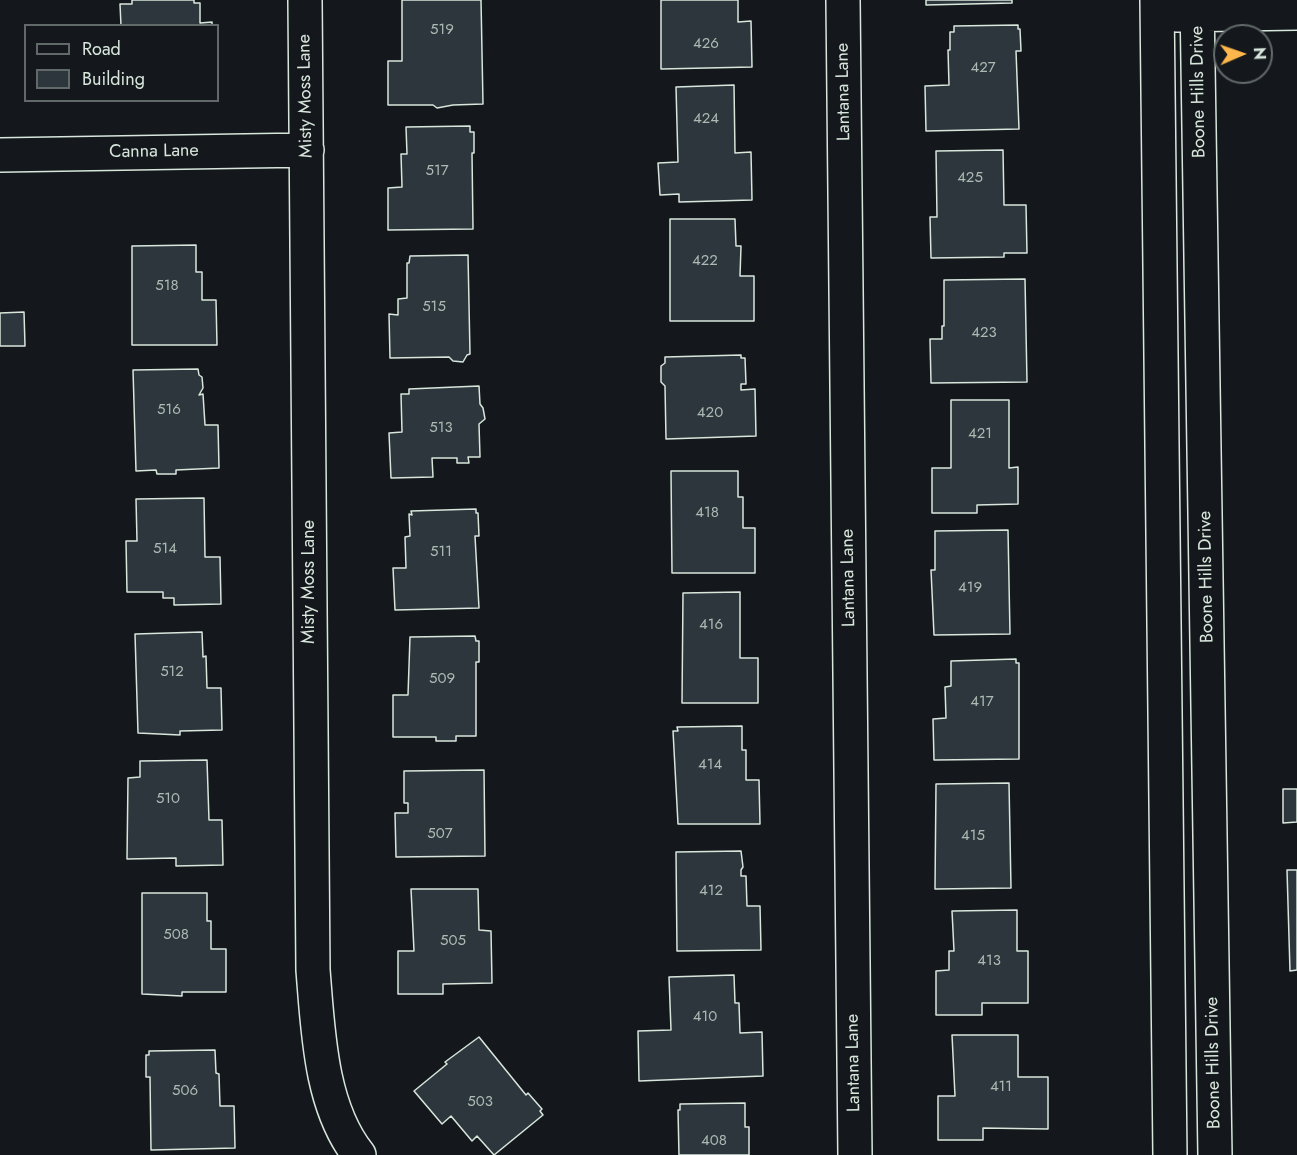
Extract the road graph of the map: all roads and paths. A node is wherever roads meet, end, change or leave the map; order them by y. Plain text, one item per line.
1 (305, 0) edge
2 (843, 0) edge
3 (1198, 7) edge
4 (1157, 8) edge
5 (1297, 13) edge
6 (307, 150) junction
7 (0, 155) edge
8 (358, 1155) edge
9 (855, 1155) edge
10 (1170, 1155) edge
11 (1215, 1155) edge

1 - 6 street, Misty Moss Lane
2 - 9 street, Lantana Lane
3 - 4 street
3 - 5 street
3 - 11 street, Boone Hills Drive
4 - 10 street
6 - 7 street, Canna Lane
6 - 8 street, Misty Moss Lane

